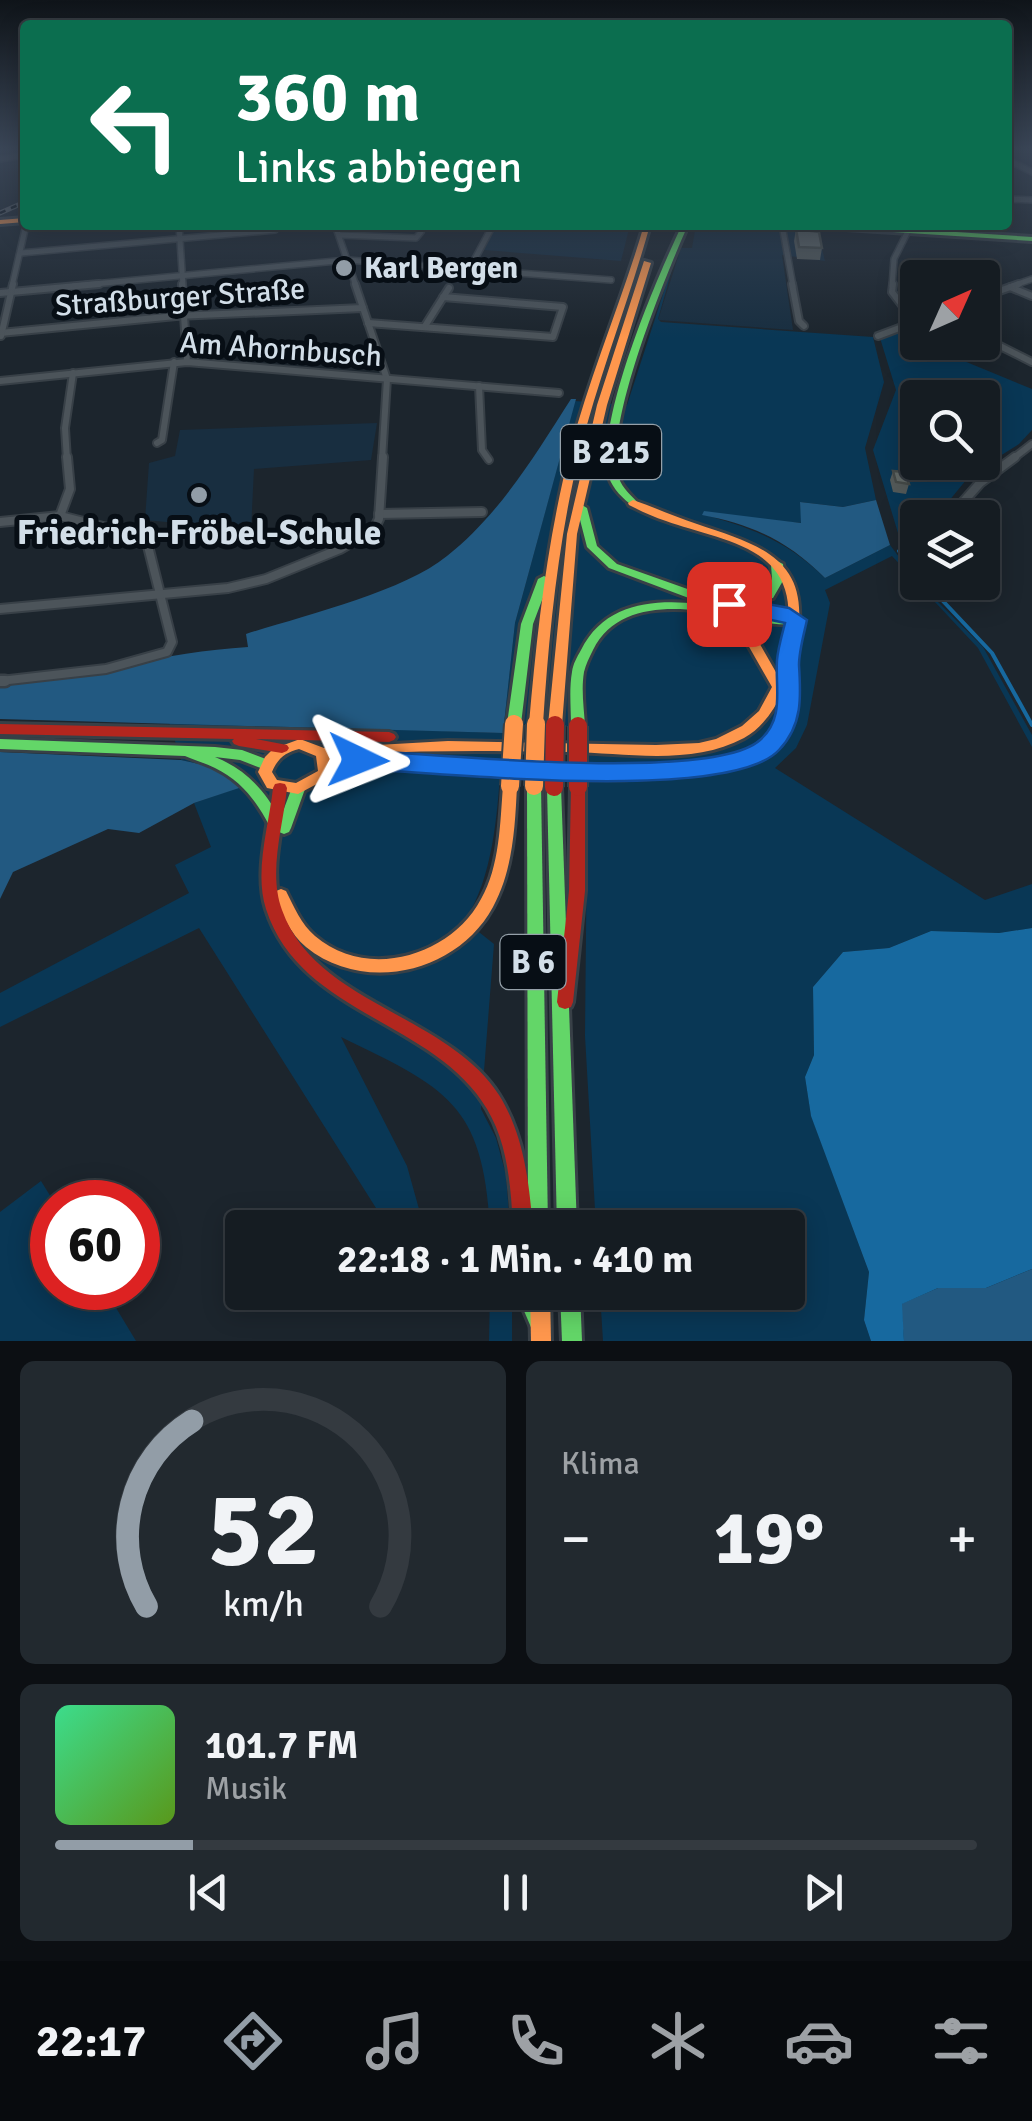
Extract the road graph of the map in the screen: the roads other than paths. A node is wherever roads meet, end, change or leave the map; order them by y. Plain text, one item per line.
1 (25, 230) edge
2 (179, 230) edge
3 (275, 230) dead end
4 (336, 230) edge
5 (490, 230) edge
6 (646, 230) edge
7 (655, 230) edge
8 (682, 230) edge
9 (783, 230) edge
10 (892, 230) edge
11 (919, 230) edge
12 (940, 230) edge
13 (908, 231) junction
14 (421, 232) dead end
15 (338, 236) junction
16 (180, 239) junction
17 (1032, 239) edge
18 (21, 253) junction
19 (347, 260) junction
20 (470, 268) junction
21 (181, 275) junction
22 (1032, 279) edge
23 (611, 280) dead end
24 (1010, 287) junction
25 (449, 288) dead end
26 (1000, 291) edge
27 (11, 292) junction
28 (0, 293) edge
29 (1032, 296) edge
30 (443, 297) junction
31 (900, 302) edge
32 (363, 308) junction
33 (183, 316) junction
34 (368, 323) junction
35 (425, 326) junction
36 (804, 326) dead end
37 (900, 326) edge
38 (0, 335) edge
39 (878, 336) dead end
40 (1000, 346) edge
41 (174, 362) junction
42 (186, 362) junction
43 (1032, 362) edge
44 (73, 373) junction
45 (387, 379) junction
46 (0, 381) edge
47 (478, 386) junction
48 (559, 393) dead end
49 (157, 444) dead end
50 (1032, 444) edge
51 (489, 460) dead end
52 (580, 500) junction
53 (965, 500) edge
54 (482, 512) dead end
55 (379, 514) junction
56 (60, 516) junction
57 (0, 522) edge
58 (554, 552) junction
59 (777, 564) junction
60 (161, 596) junction
61 (729, 604) junction
62 (700, 608) junction
63 (0, 609) edge
64 (796, 620) junction
65 (788, 662) junction
66 (0, 681) edge
67 (777, 686) junction
68 (0, 729) edge
69 (159, 734) junction
70 (0, 744) edge
71 (542, 745) junction
72 (282, 748) junction
73 (191, 754) junction
74 (325, 760) junction
75 (266, 764) junction
76 (280, 788) junction
77 (298, 789) junction
78 (276, 823) junction
79 (560, 1056) junction
80 (523, 1210) edge
81 (538, 1210) edge
82 (566, 1210) edge
83 (530, 1310) edge
84 (571, 1310) edge
85 (541, 1334) edge
86 (572, 1341) edge

1 - 18 street
2 - 16 street
3 - 16 street
4 - 15 street
5 - 20 street
6 - 58 main road, B 6
7 - 52 main road, B 6
8 - 59 main road, B 215
9 - 36 street
10 - 13 main road
11 - 13 main road
12 - 17 main road
13 - 31 street
14 - 15 street
15 - 19 street
16 - 18 street
16 - 21 street
18 - 27 street
19 - 20 street
19 - 21 street
19 - 32 street
20 - 23 street
21 - 27 street
21 - 33 street
22 - 24 street
24 - 26 street
24 - 29 street
25 - 30 street
27 - 28 street
27 - 38 street
30 - 35 street
30 - 35 street
32 - 33 street, Straßburger Straße
32 - 34 street
33 - 38 street, Straßburger Straße
33 - 42 street
34 - 35 street
34 - 45 street
37 - 39 street
40 - 43 street
41 - 42 street, Am Ahornbusch
41 - 44 street, Am Ahornbusch
41 - 49 street
42 - 45 street, Am Ahornbusch
44 - 46 street, Am Ahornbusch
44 - 56 street
45 - 47 street, Am Ahornbusch
45 - 55 street
47 - 48 street, Am Ahornbusch
47 - 51 street
50 - 53 street
52 - 61 main road
52 - 79 main road, B 6, bridge
54 - 55 street
55 - 60 street
56 - 57 street
56 - 60 street
58 - 77 main road, bridge
58 - 81 main road, B 6, bridge
59 - 61 main road
59 - 64 main road
60 - 63 street
60 - 66 street
61 - 64 main road
62 - 64 main road
62 - 67 main road
62 - 79 main road, bridge
64 - 65 main road
65 - 67 main road
65 - 74 main road
67 - 71 main road
68 - 69 main road
69 - 71 main road
69 - 72 main road
70 - 73 main road
71 - 74 main road
72 - 74 main road
72 - 75 main road
73 - 75 main road
73 - 78 main road
74 - 77 main road
75 - 76 main road
76 - 77 main road
76 - 78 main road
78 - 80 main road
79 - 82 main road, B 6
83 - 85 main road
84 - 86 main road

